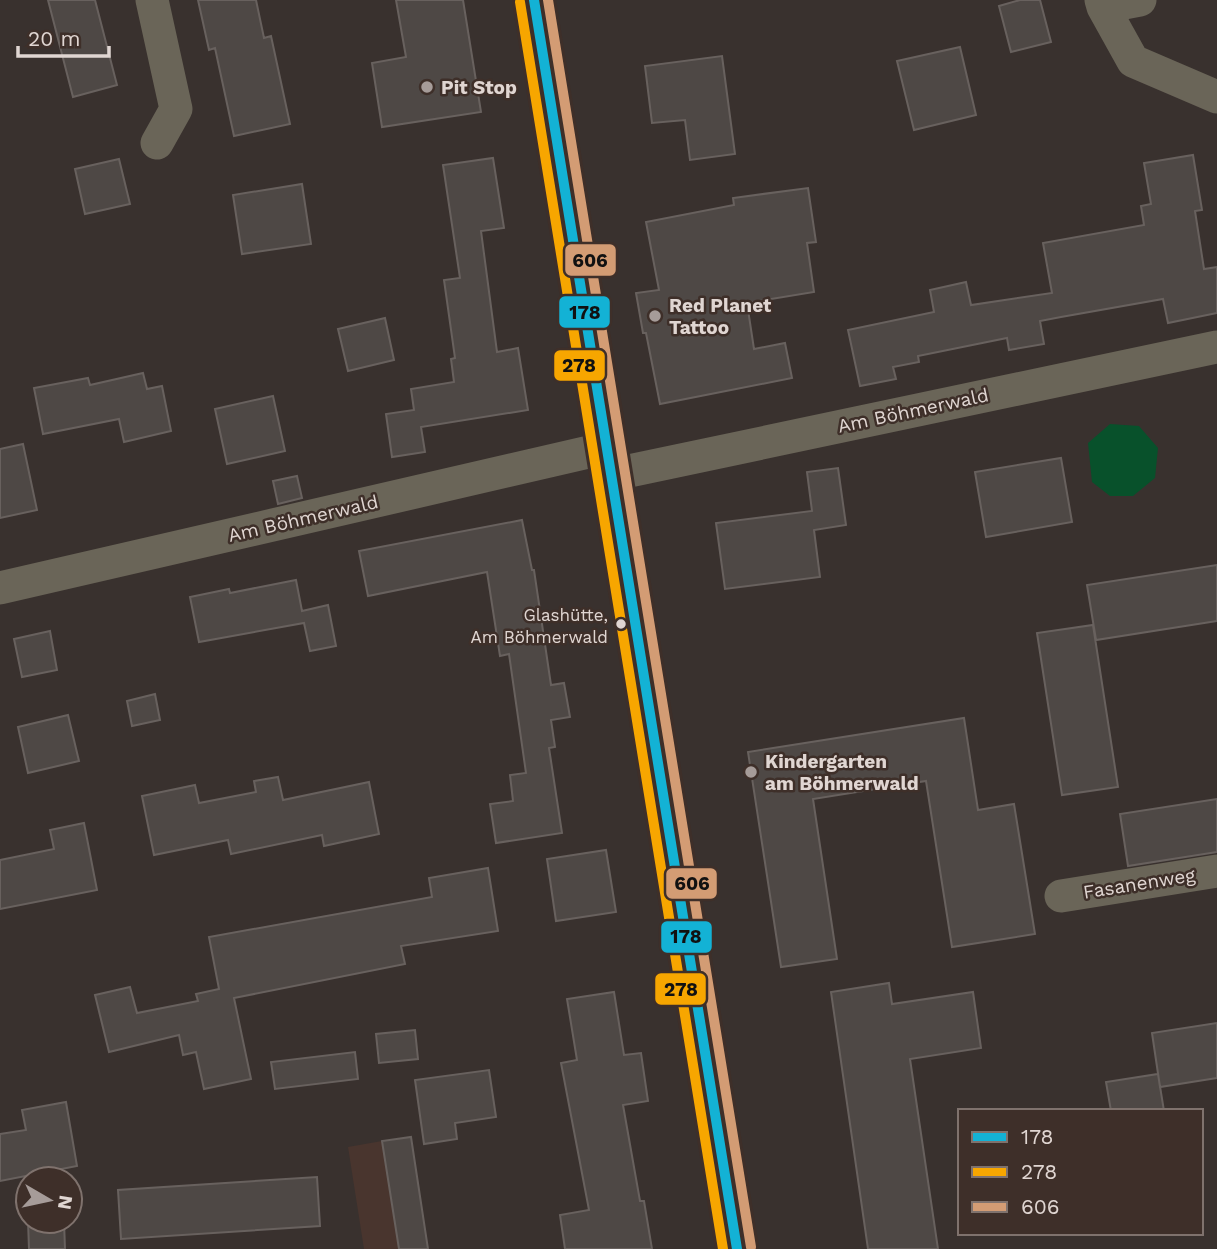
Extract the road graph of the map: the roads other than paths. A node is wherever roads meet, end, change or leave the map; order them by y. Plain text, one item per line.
1 (152, 0) edge
2 (534, 0) edge
3 (1140, 0) edge
4 (1102, 4) edge
5 (1217, 97) edge
6 (157, 143) dead end
7 (1217, 347) edge
8 (608, 462) junction
9 (0, 588) edge
10 (1217, 871) edge
11 (1060, 895) dead end
12 (737, 1249) edge

1 - 6 street
2 - 8 main road
3 - 4 street
4 - 5 street
7 - 8 street, Am Böhmerwald
8 - 9 street, Am Böhmerwald
8 - 12 main road
10 - 11 street, Fasanenweg

